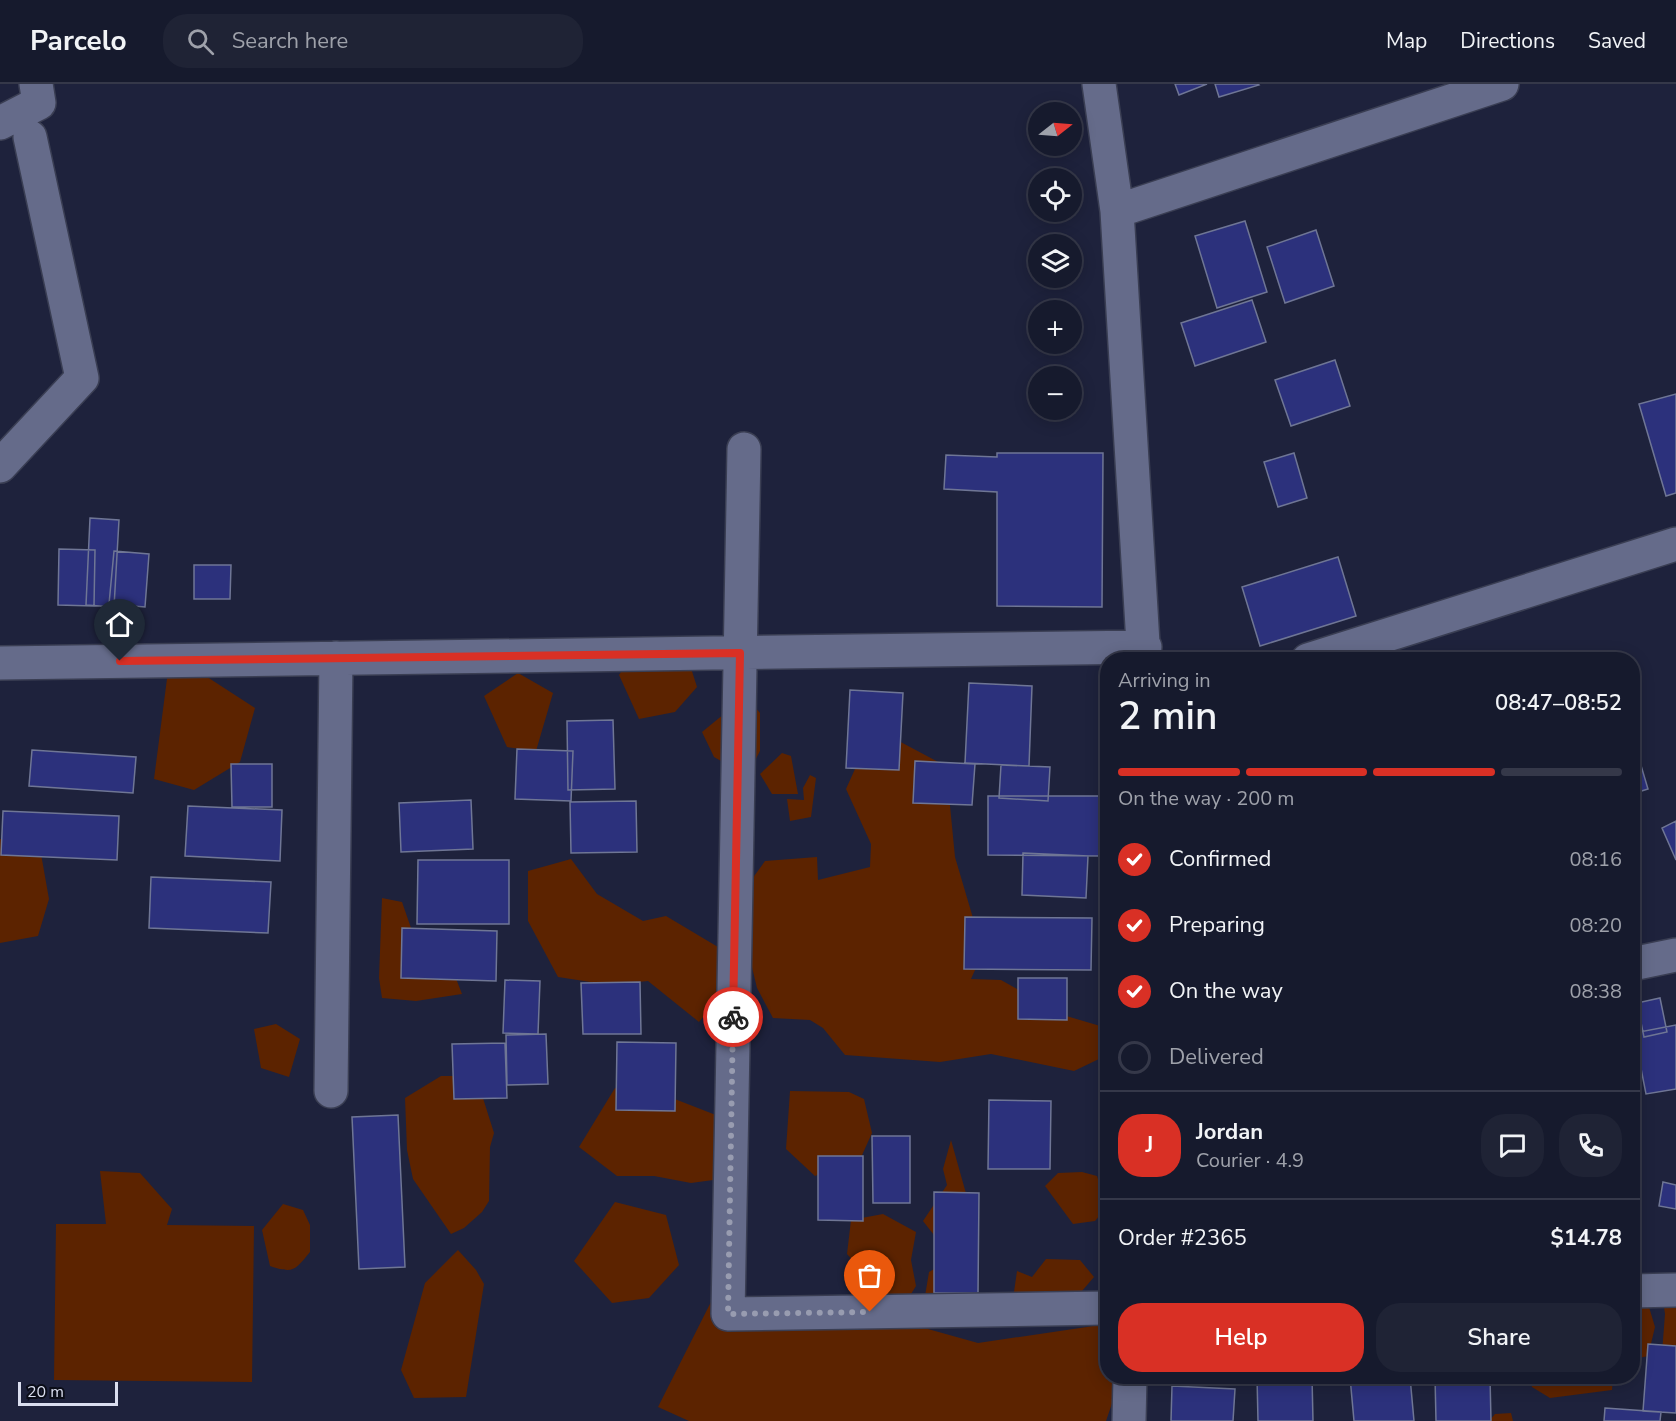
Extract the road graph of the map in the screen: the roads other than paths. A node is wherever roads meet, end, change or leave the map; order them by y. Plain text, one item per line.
1 (36, 84) edge
2 (1099, 84) edge
3 (1502, 84) edge
4 (0, 123) edge
5 (30, 136) dead end
6 (1117, 211) junction
7 (744, 449) dead end
8 (0, 466) edge
9 (1676, 544) edge
10 (1145, 652) edge
11 (1333, 652) edge
12 (740, 653) junction
13 (1100, 654) edge
14 (336, 658) junction
15 (0, 663) edge
16 (1676, 955) edge
17 (1640, 962) edge
18 (331, 1091) dead end
19 (1676, 1290) edge
20 (1640, 1291) edge
21 (1100, 1308) edge
22 (1130, 1384) edge
23 (1129, 1421) edge

1 - 4 street
2 - 6 street
3 - 6 street
5 - 8 street
6 - 10 street
7 - 12 street
9 - 11 street
12 - 13 street
12 - 14 street
12 - 21 street
14 - 15 street
14 - 18 street
16 - 17 street
19 - 20 street
22 - 23 street

